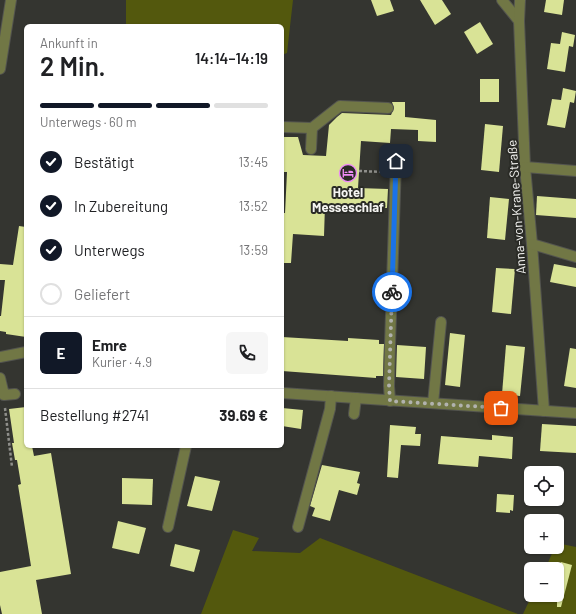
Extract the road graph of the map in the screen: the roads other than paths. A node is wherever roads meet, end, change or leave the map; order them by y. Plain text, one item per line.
1 (11, 0) edge
2 (502, 0) edge
3 (520, 0) edge
4 (519, 21) junction
5 (3, 30) edge
6 (0, 69) edge
7 (388, 108) dead end
8 (284, 127) edge
9 (312, 128) junction
10 (311, 149) dead end
11 (396, 161) dead end
12 (525, 167) junction
13 (576, 171) edge
14 (532, 244) junction
15 (576, 257) edge
16 (440, 322) dead end
17 (24, 352) edge
18 (0, 357) edge
19 (0, 378) edge
20 (284, 393) edge
21 (15, 394) dead end
22 (331, 396) junction
23 (356, 398) junction
24 (390, 401) junction
25 (433, 403) junction
26 (544, 411) junction
27 (354, 414) dead end
28 (576, 414) edge
29 (186, 448) edge
30 (168, 527) dead end
31 (298, 527) dead end

1 - 5 street
2 - 4 street
3 - 4 street, Anna-von-Krane-Straße
4 - 12 street, Anna-von-Krane-Straße
5 - 6 street
7 - 9 street
8 - 9 street
9 - 10 street
11 - 24 street
12 - 13 street
12 - 14 street, Anna-von-Krane-Straße
14 - 15 street
14 - 26 street, Anna-von-Krane-Straße
16 - 25 street
17 - 18 street
19 - 21 street
20 - 22 street
22 - 23 street
22 - 31 street
23 - 24 street
23 - 27 street
24 - 25 street
25 - 26 street
26 - 28 street
29 - 30 street

